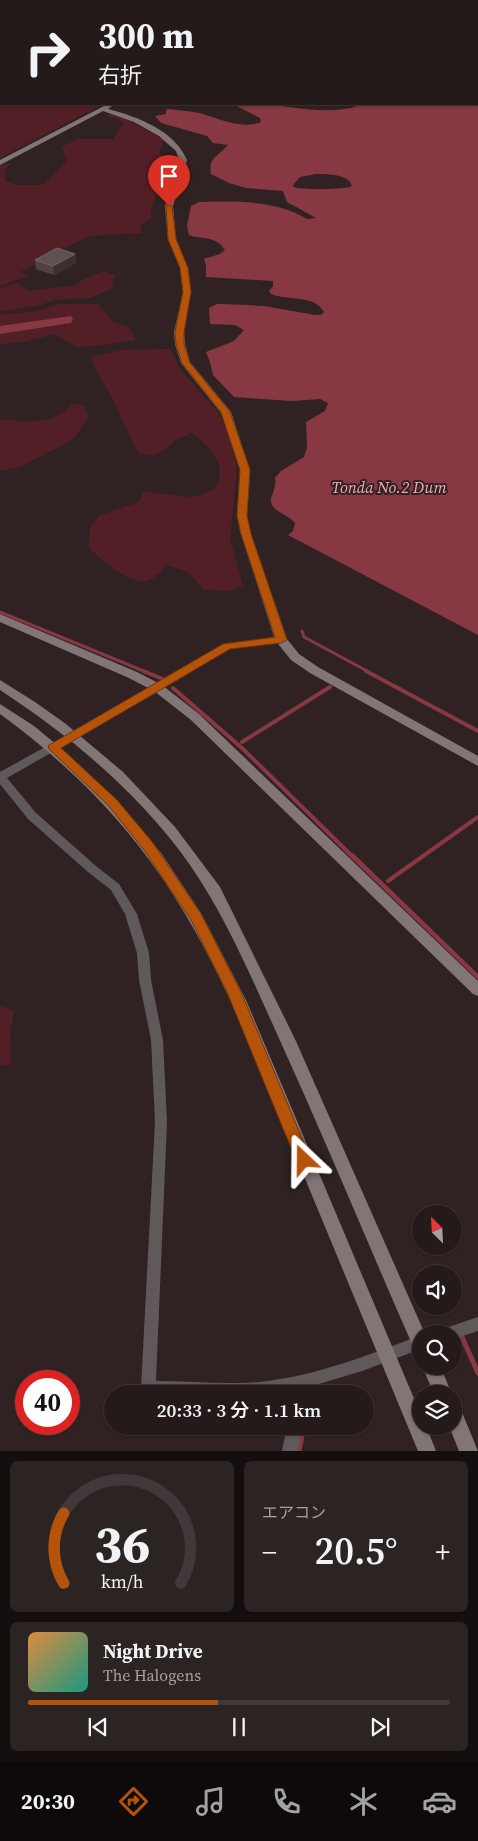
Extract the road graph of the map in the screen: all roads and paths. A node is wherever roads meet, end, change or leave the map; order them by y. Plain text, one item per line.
1 (110, 105) edge
2 (102, 109) junction
3 (0, 163) edge
4 (0, 618) edge
5 (281, 640) junction
6 (0, 684) edge
7 (158, 688) junction
8 (0, 708) edge
9 (75, 735) junction
10 (54, 748) junction
11 (478, 762) edge
12 (0, 777) edge
13 (478, 990) edge
14 (478, 1324) edge
15 (413, 1325) edge
16 (462, 1329) edge
17 (412, 1346) edge
18 (386, 1356) junction
19 (148, 1385) edge
20 (310, 1385) edge
21 (293, 1435) edge
22 (462, 1435) edge
23 (290, 1451) edge
24 (427, 1451) edge
25 (469, 1451) edge

1 - 2 street
2 - 3 street
2 - 5 street
4 - 7 street
5 - 7 street
5 - 11 street
6 - 9 street
7 - 9 street
7 - 13 street
8 - 10 street
9 - 10 street
9 - 15 street
10 - 12 street
10 - 18 street
12 - 19 street
14 - 16 street
17 - 18 street
18 - 20 street
18 - 24 street
21 - 23 street
22 - 25 street

